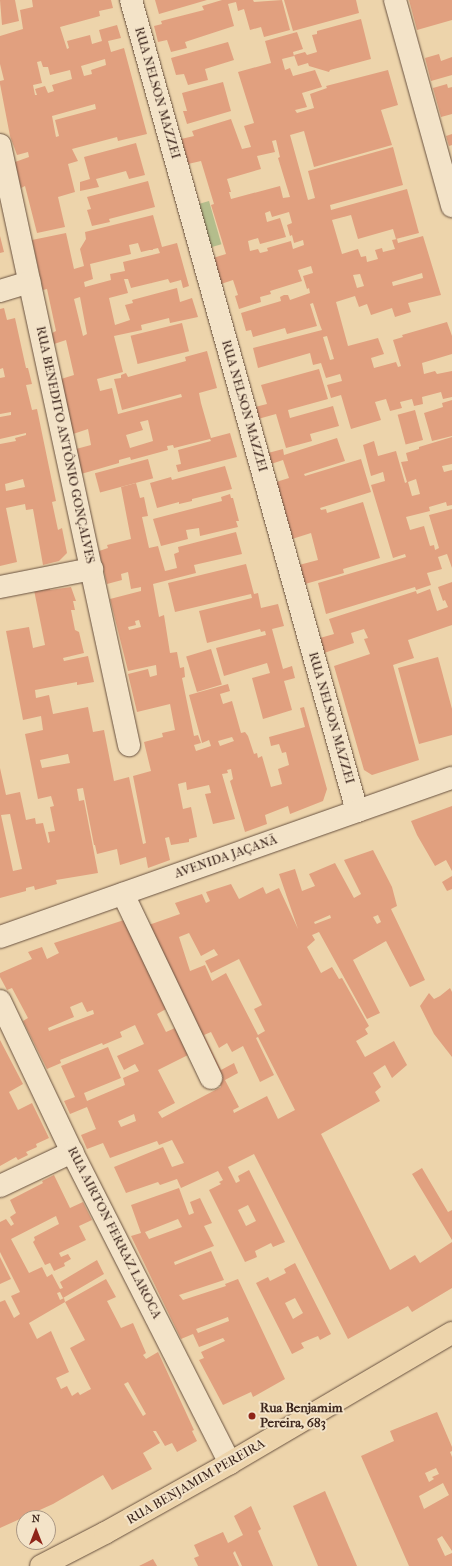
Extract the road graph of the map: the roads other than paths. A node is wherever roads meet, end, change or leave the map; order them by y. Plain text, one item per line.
1 (131, 0) edge
2 (395, 0) edge
3 (0, 145) edge
4 (452, 206) edge
5 (30, 282) junction
6 (0, 291) edge
7 (92, 569) junction
8 (0, 587) edge
9 (129, 745) dead end
10 (452, 778) edge
11 (357, 811) junction
12 (123, 894) junction
13 (0, 937) edge
14 (0, 1001) edge
15 (211, 1078) dead end
16 (72, 1152) junction
17 (0, 1186) edge
18 (452, 1333) edge
19 (230, 1463) junction
20 (47, 1565) edge

1 - 11 street, RUA NELSON MAZZEI
2 - 4 street
3 - 5 street, RUA BENEDITO ANTÔNIO GONÇALVES
5 - 6 street
5 - 7 street, RUA BENEDITO ANTÔNIO GONÇALVES
7 - 8 street
7 - 9 street, RUA BENEDITO ANTÔNIO GONÇALVES
10 - 11 street, AVENIDA JAÇANÃ
11 - 12 street, AVENIDA JAÇANÃ
12 - 13 street, AVENIDA JAÇANÃ
12 - 15 street
14 - 16 street, RUA AIRTON FERRAZ LAROCA
16 - 17 street
16 - 19 street, RUA AIRTON FERRAZ LAROCA
18 - 19 main road, RUA BENJAMIM PEREIRA
19 - 20 main road, RUA BENJAMIM PEREIRA

